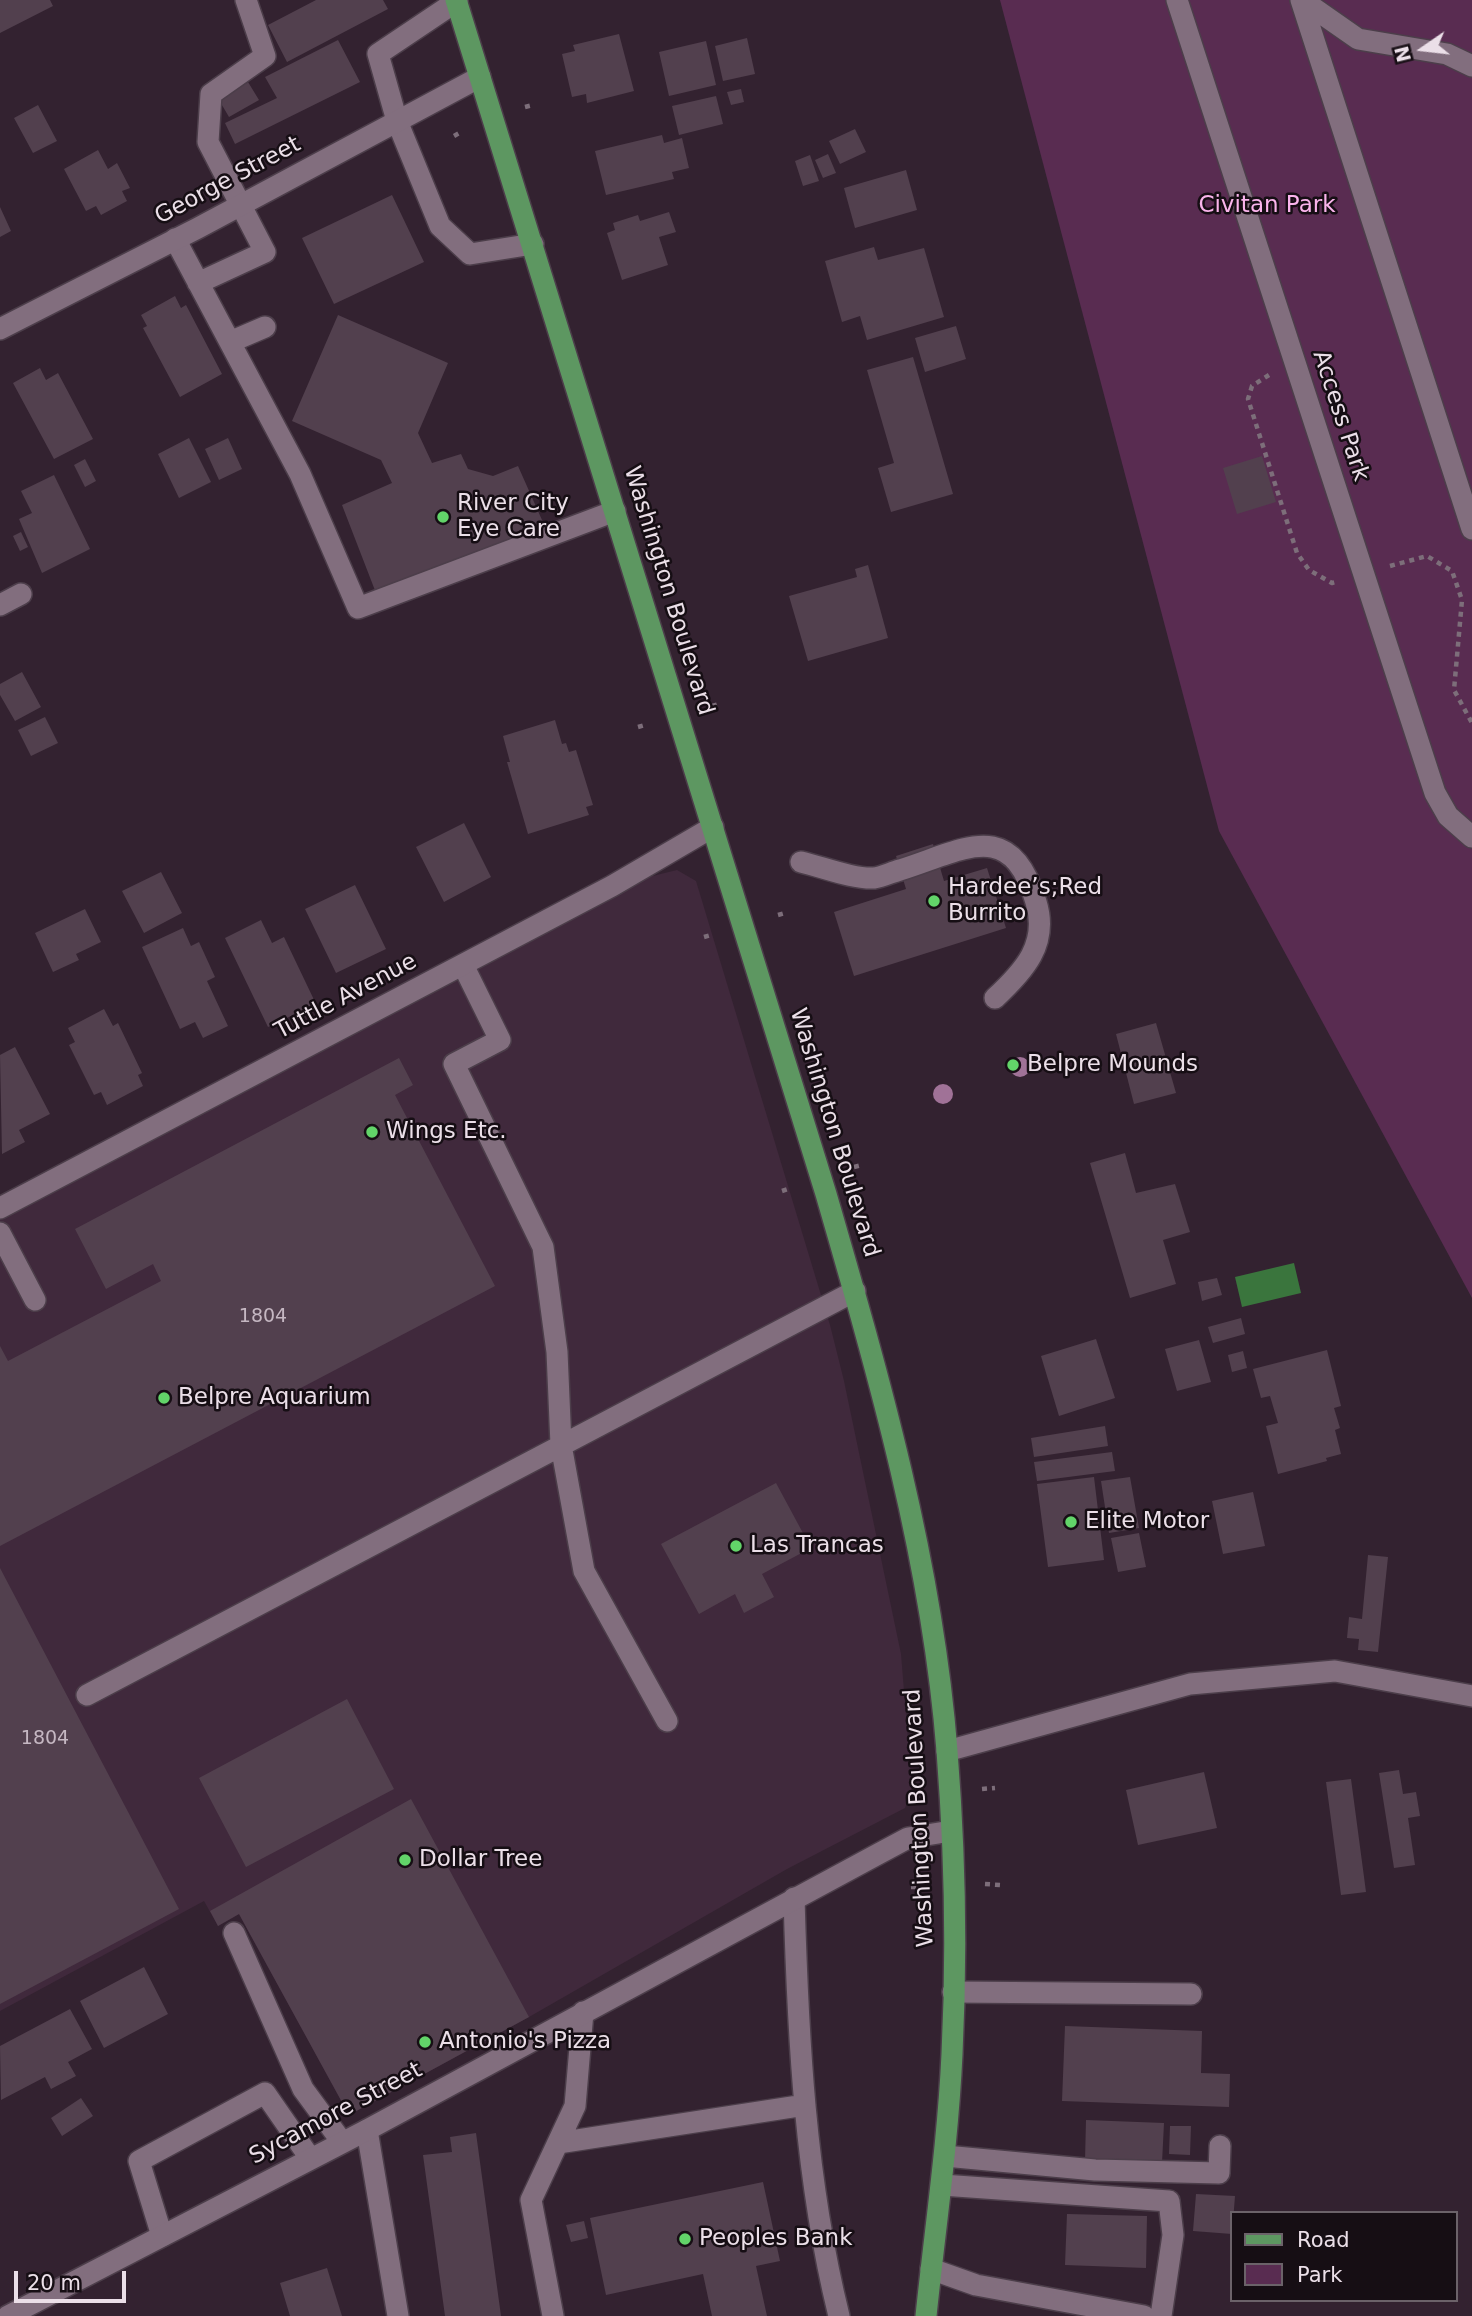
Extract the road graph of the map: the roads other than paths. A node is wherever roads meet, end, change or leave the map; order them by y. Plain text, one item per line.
1 (246, 0) edge
2 (457, 0) edge
3 (1177, 0) edge
4 (1301, 0) edge
5 (1472, 66) edge
6 (480, 77) junction
7 (397, 121) junction
8 (240, 205) junction
9 (175, 239) junction
10 (533, 244) junction
11 (198, 283) junction
12 (265, 327) dead end
13 (0, 329) edge
14 (230, 342) junction
15 (615, 511) junction
16 (1472, 529) edge
17 (21, 594) dead end
18 (0, 605) edge
19 (713, 827) junction
20 (1472, 837) edge
21 (801, 862) dead end
22 (463, 965) junction
23 (995, 998) dead end
24 (0, 1208) edge
25 (0, 1233) edge
26 (855, 1291) junction
27 (35, 1300) dead end
28 (561, 1445) junction
29 (87, 1695) dead end
30 (1472, 1696) edge
31 (667, 1721) dead end
32 (947, 1751) junction
33 (951, 1831) junction
34 (794, 1898) junction
35 (234, 1933) dead end
36 (953, 1992) junction
37 (1191, 1994) dead end
38 (583, 2012) junction
39 (805, 2105) junction
40 (366, 2130) junction
41 (342, 2142) junction
42 (558, 2143) junction
43 (1220, 2146) dead end
44 (945, 2156) junction
45 (310, 2158) junction
46 (942, 2185) junction
47 (162, 2236) junction
48 (931, 2269) junction
49 (8, 2316) edge
50 (398, 2316) edge
51 (553, 2316) edge
52 (839, 2316) edge
53 (926, 2316) edge
54 (1144, 2316) edge
55 (1161, 2316) edge

1 - 8 street
2 - 6 main road, Washington Boulevard
2 - 7 street
3 - 20 street, Access Park
4 - 5 street
4 - 16 street
6 - 7 street, George Street
6 - 10 main road, Washington Boulevard
7 - 8 street, George Street
7 - 10 street
8 - 9 street, George Street
8 - 11 street
9 - 11 street
9 - 13 street, George Street
10 - 15 main road, Washington Boulevard
11 - 14 street
12 - 14 street
14 - 15 street
15 - 19 main road, Washington Boulevard
17 - 18 street
19 - 22 street, Tuttle Avenue
19 - 26 main road, Washington Boulevard
21 - 23 street
22 - 24 street, Tuttle Avenue
22 - 28 street
25 - 27 street
26 - 28 street
26 - 32 main road, Washington Boulevard
28 - 29 street
28 - 31 street
30 - 32 street
32 - 33 main road, Washington Boulevard
33 - 34 street, Sycamore Street
33 - 36 main road, Washington Boulevard
34 - 38 street, Sycamore Street
34 - 39 street
35 - 41 street
36 - 37 street
36 - 44 main road, Washington Boulevard
38 - 40 street, Sycamore Street
38 - 42 street
39 - 42 street
39 - 52 street
40 - 41 street, Sycamore Street
40 - 50 street
41 - 45 street, Sycamore Street
42 - 51 street
43 - 44 street
44 - 46 main road, Washington Boulevard
45 - 47 street, Sycamore Street
45 - 47 street
46 - 48 main road, Washington Boulevard
46 - 55 street
47 - 49 street, Sycamore Street
48 - 53 main road, Washington Boulevard
48 - 54 street

